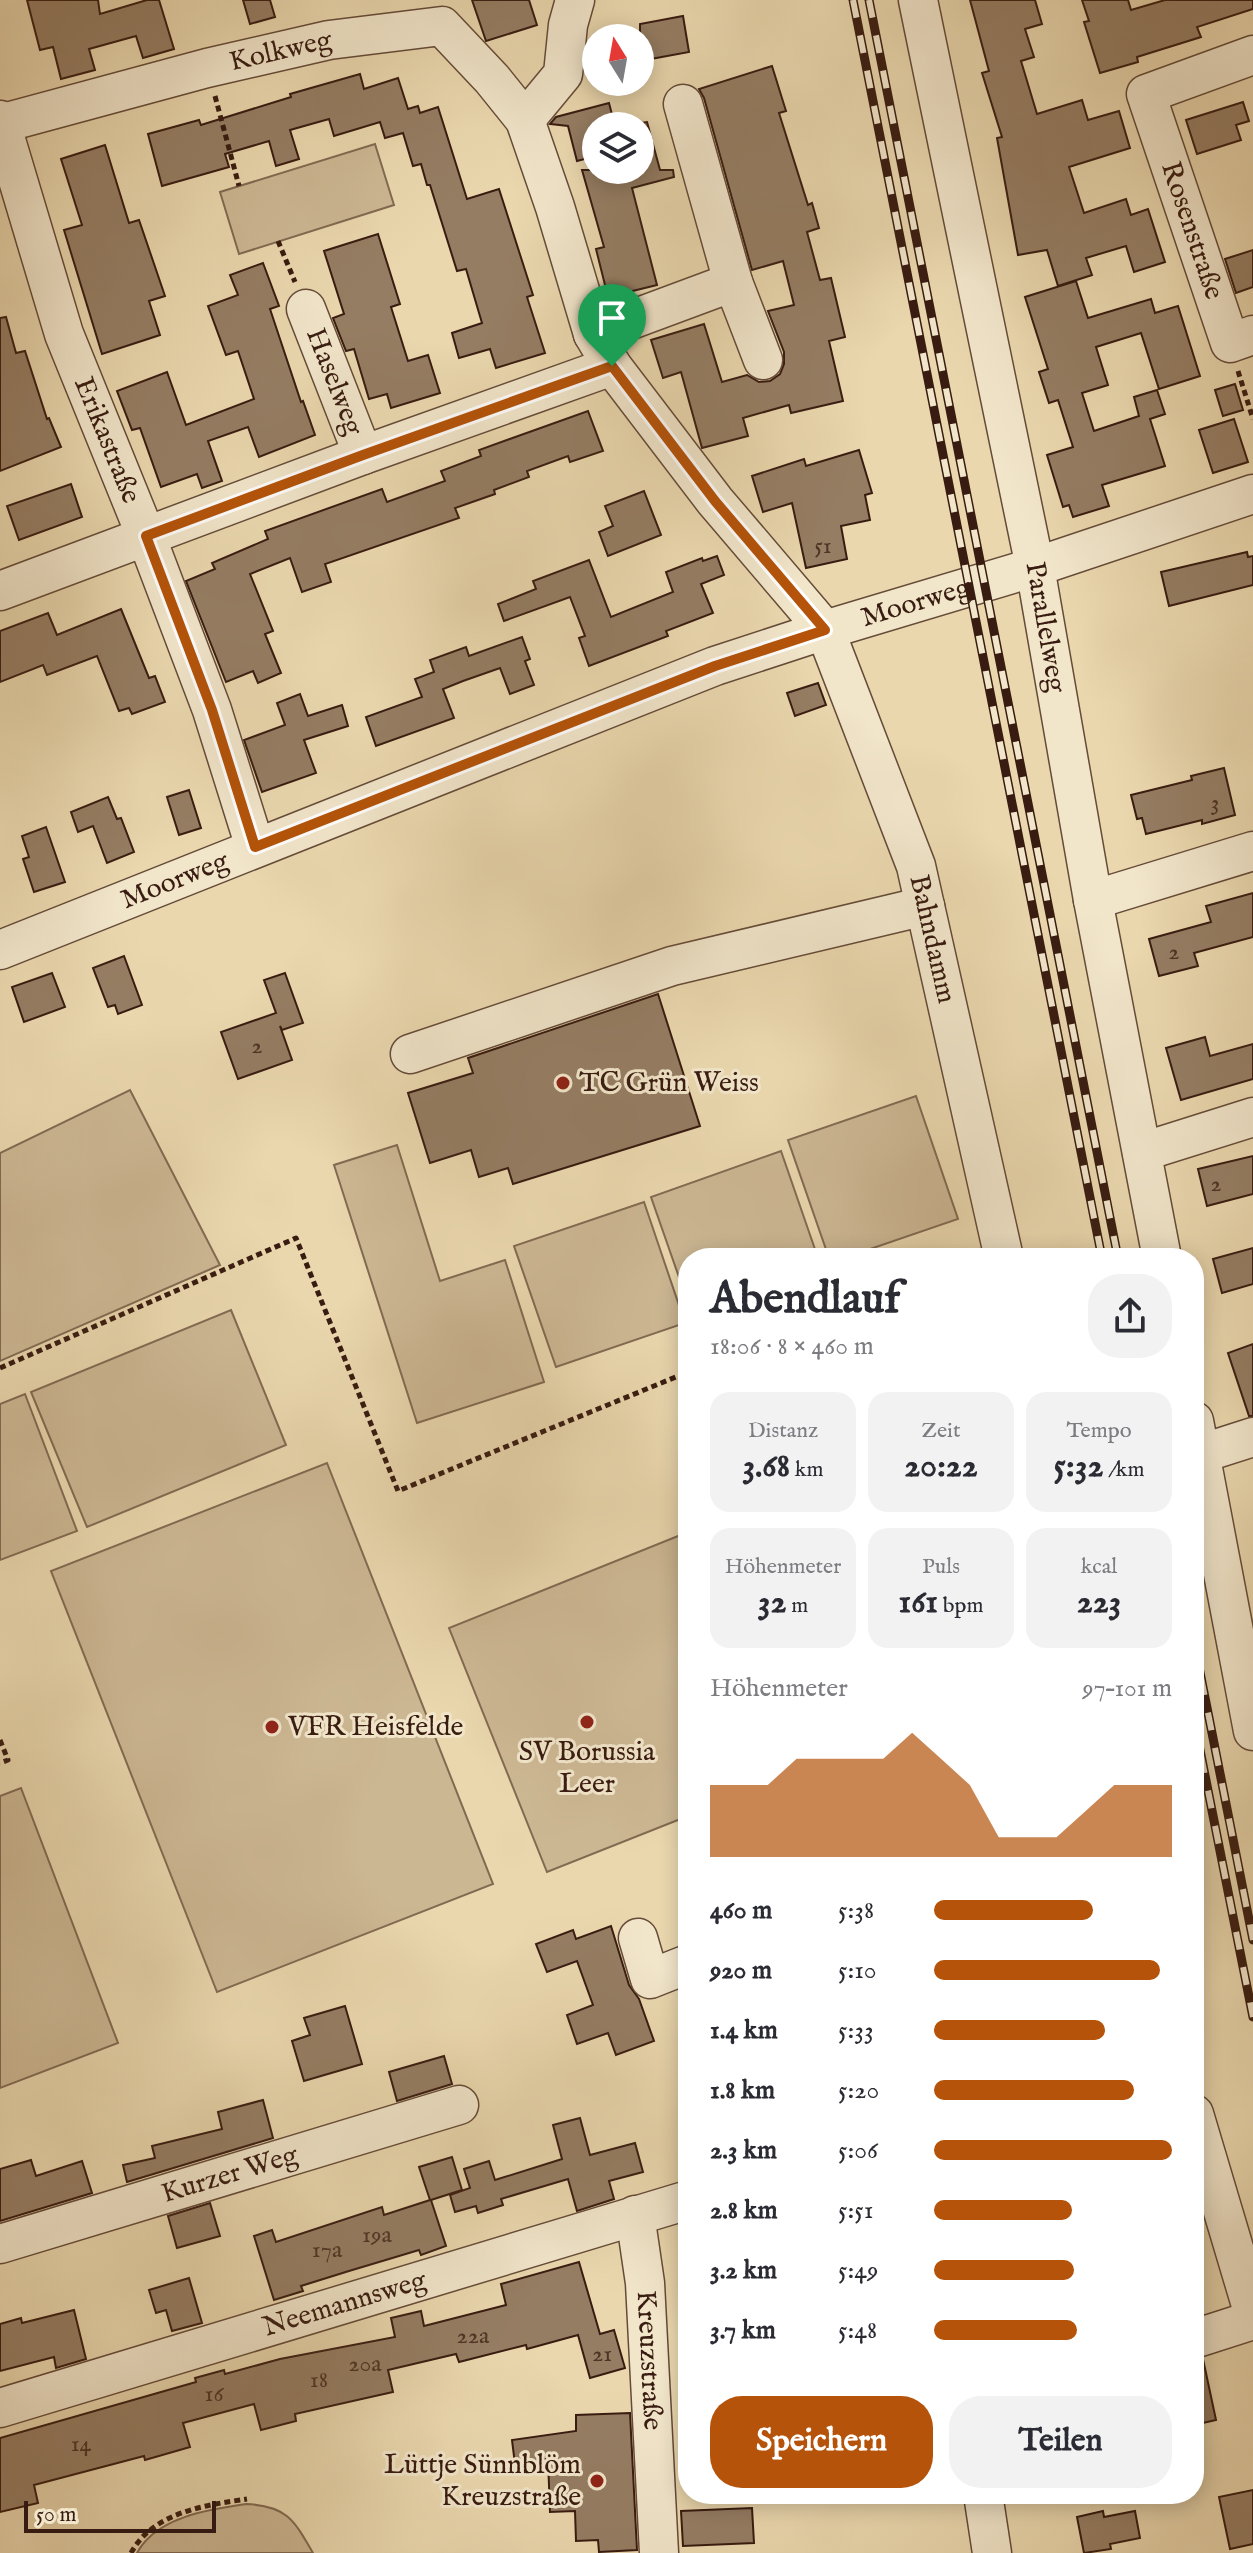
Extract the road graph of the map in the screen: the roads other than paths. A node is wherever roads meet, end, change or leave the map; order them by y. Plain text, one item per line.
1 (575, 0) edge
2 (918, 0) edge
3 (436, 13) edge
4 (1253, 55) edge
5 (683, 104) dead end
6 (525, 120) junction
7 (0, 122) edge
8 (733, 282) junction
9 (306, 309) road end
10 (593, 334) junction
11 (1241, 339) edge
12 (763, 360) dead end
13 (612, 366) junction
14 (363, 455) junction
15 (1253, 494) edge
16 (146, 536) junction
17 (1035, 567) junction
18 (0, 591) edge
19 (825, 630) junction
20 (255, 847) junction
21 (1253, 851) edge
22 (1093, 900) junction
23 (925, 906) junction
24 (0, 950) edge
25 (410, 1054) dead end
26 (1253, 1117) edge
27 (1142, 1152) junction
28 (1002, 1248) edge
29 (1160, 1248) edge
30 (1253, 1437) edge
31 (1204, 1438) edge
32 (1204, 1475) edge
33 (1253, 1731) edge
34 (638, 1938) dead end
35 (678, 1968) edge
36 (459, 2105) dead end
37 (1204, 2148) edge
38 (678, 2203) edge
39 (635, 2215) junction
40 (0, 2244) edge
41 (1253, 2312) edge
42 (1253, 2320) edge
43 (1204, 2336) edge
44 (0, 2408) edge
45 (985, 2504) edge
46 (659, 2553) edge
47 (992, 2553) edge

1 - 6 street
2 - 17 street, Parallelweg
3 - 6 street, Kolkweg
3 - 7 street, Kolkweg
4 - 11 street, Rosenstraße
5 - 8 street
6 - 10 street, Kolkweg
7 - 16 street, Erikastraße
8 - 10 street
8 - 12 street
9 - 14 street, Haselweg
10 - 13 street, Kolkweg
13 - 14 street, Haselweg
13 - 19 street, Kolkweg
14 - 16 street, Haselweg
15 - 17 street, Moorweg
16 - 18 street, Haselweg
16 - 20 street, Erikastraße
17 - 19 street, Moorweg
17 - 22 street, Parallelweg
19 - 20 street, Moorweg
19 - 23 street, Bahndamm
20 - 24 street, Moorweg
21 - 22 street
22 - 27 street, Parallelweg
23 - 25 street
23 - 28 street, Bahndamm
26 - 27 street
27 - 29 street, Parallelweg
30 - 31 street
32 - 33 street
34 - 35 street
36 - 40 street, Kurzer Weg
37 - 41 street
38 - 39 street, Neemannsweg
39 - 44 street, Neemannsweg
39 - 46 street, Kreuzstraße
42 - 43 street
45 - 47 street

